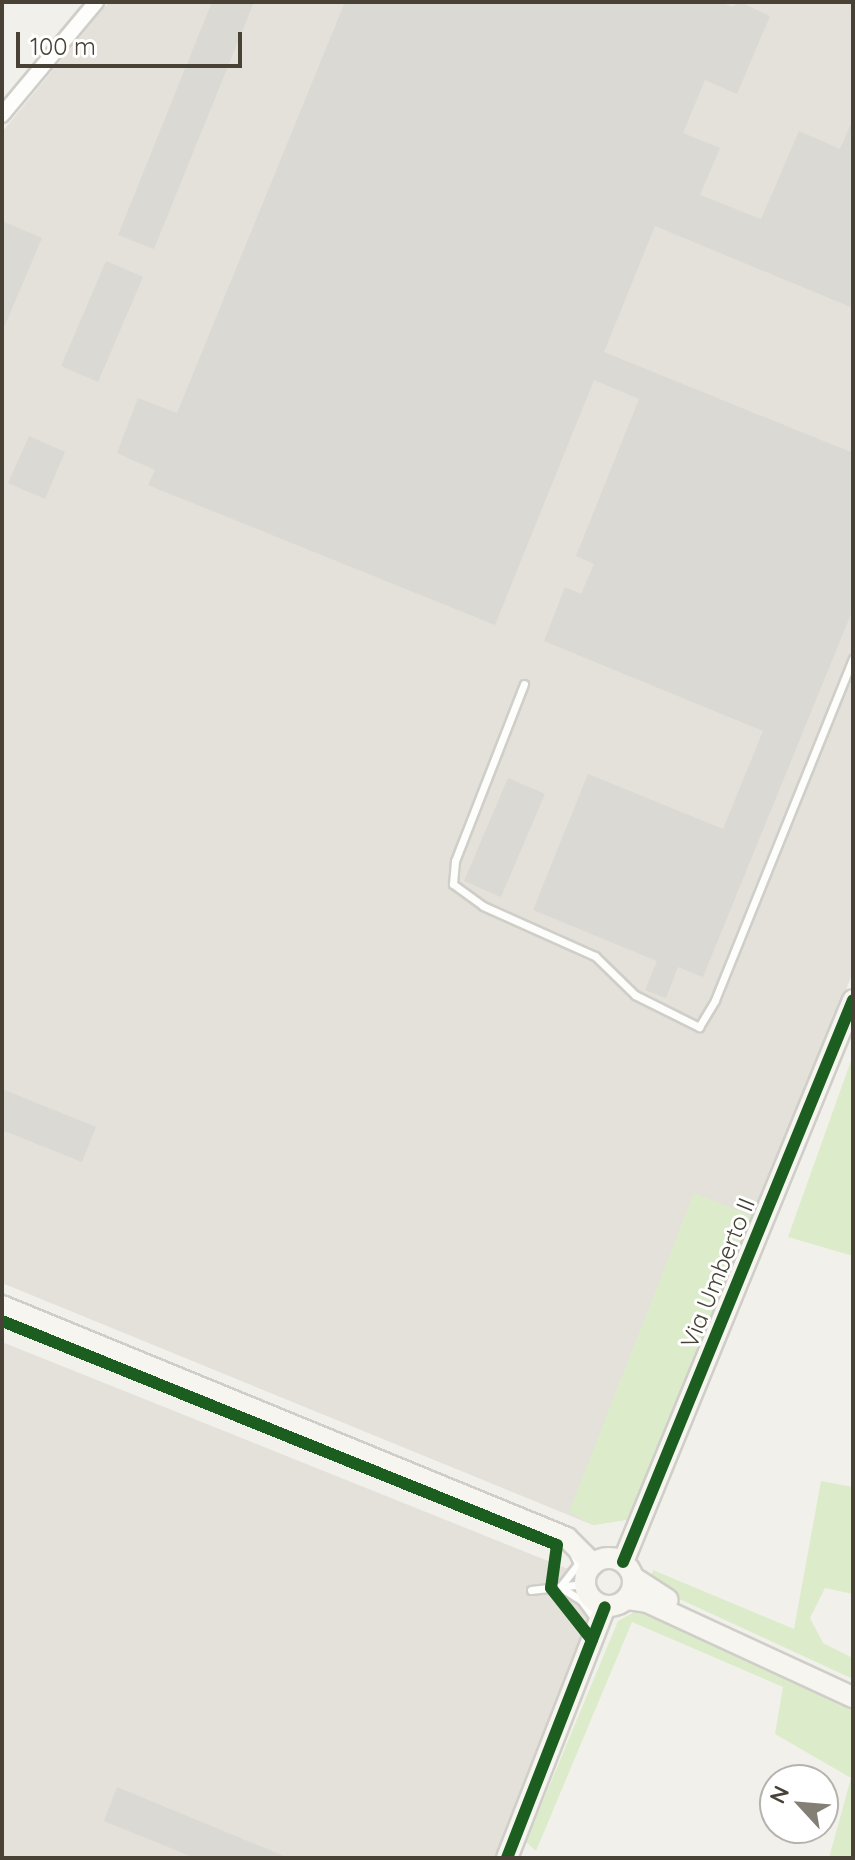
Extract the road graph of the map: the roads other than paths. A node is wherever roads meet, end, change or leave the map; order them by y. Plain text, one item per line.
1 (96, 2) edge
2 (2, 115) edge
3 (853, 659) edge
4 (524, 684) dead end
5 (853, 1000) edge
6 (2, 1306) edge
7 (567, 1538) junction
8 (593, 1564) junction
9 (628, 1570) junction
10 (584, 1584) junction
11 (560, 1587) junction
12 (531, 1590) dead end
13 (628, 1599) junction
14 (601, 1615) junction
15 (853, 1686) edge
16 (853, 1697) edge
17 (507, 1858) edge

1 - 2 street
3 - 4 lane
5 - 9 street, Via Umberto II
6 - 7 street
7 - 8 street
7 - 11 lane
8 - 9 street
8 - 10 street
9 - 13 street
9 - 15 street
10 - 11 lane
10 - 14 street
11 - 12 lane
11 - 14 lane
13 - 14 street
13 - 16 street
14 - 17 street

